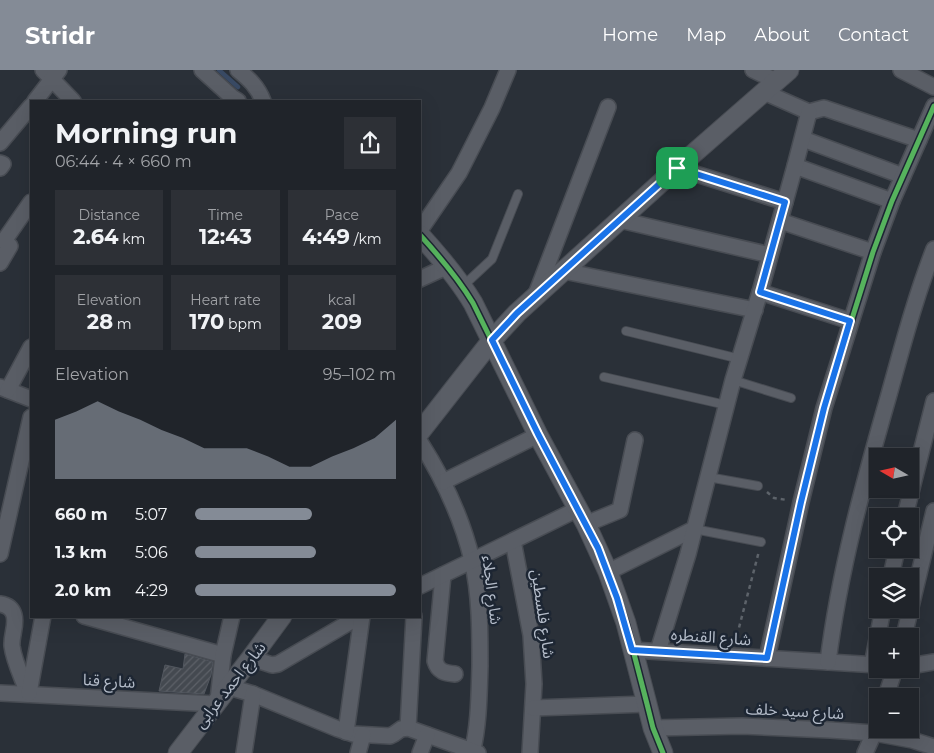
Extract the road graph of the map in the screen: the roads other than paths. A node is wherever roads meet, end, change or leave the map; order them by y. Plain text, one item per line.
1 (202, 70) edge
2 (238, 70) edge
3 (508, 70) edge
4 (753, 70) edge
5 (901, 70) edge
6 (51, 73) edge
7 (918, 74) edge
8 (776, 81) edge
9 (934, 87) edge
10 (36, 100) edge
11 (72, 100) edge
12 (236, 100) edge
13 (263, 100) edge
14 (934, 106) edge
15 (30, 107) edge
16 (608, 107) dead end
17 (809, 112) junction
18 (802, 139) junction
19 (919, 140) junction
20 (0, 143) edge
21 (0, 162) edge
22 (795, 166) junction
23 (0, 168) edge
24 (677, 168) junction
25 (903, 176) junction
26 (518, 194) dead end
27 (892, 201) junction
28 (785, 202) junction
29 (30, 203) edge
30 (620, 220) junction
31 (780, 220) junction
32 (421, 229) edge
33 (421, 236) edge
34 (934, 249) edge
35 (872, 252) junction
36 (770, 254) junction
37 (0, 263) edge
38 (448, 266) junction
39 (564, 271) junction
40 (421, 279) edge
41 (463, 286) junction
42 (760, 292) junction
43 (534, 297) junction
44 (755, 310) junction
45 (850, 321) junction
46 (626, 331) dead end
47 (492, 340) junction
48 (30, 349) edge
49 (740, 359) junction
50 (604, 377) dead end
51 (733, 380) junction
52 (4, 389) edge
53 (791, 398) dead end
54 (30, 399) edge
55 (934, 401) edge
56 (726, 405) junction
57 (30, 421) edge
58 (421, 431) edge
59 (538, 434) junction
60 (635, 440) dead end
61 (421, 444) edge
62 (708, 477) junction
63 (443, 482) junction
64 (758, 486) road end
65 (907, 508) edge
66 (934, 510) edge
67 (582, 517) junction
68 (694, 530) junction
69 (513, 541) junction
70 (761, 542) road end
71 (0, 554) edge
72 (472, 560) junction
73 (608, 572) junction
74 (443, 575) junction
75 (421, 586) edge
76 (0, 604) edge
77 (43, 618) edge
78 (91, 618) edge
79 (227, 618) edge
80 (281, 618) edge
81 (358, 618) edge
82 (361, 618) edge
83 (414, 618) edge
84 (906, 628) edge
85 (632, 650) junction
86 (658, 651) junction
87 (223, 655) junction
88 (251, 658) junction
89 (767, 658) junction
90 (828, 662) junction
91 (934, 662) edge
92 (919, 664) edge
93 (869, 665) edge
94 (455, 674) dead end
95 (0, 693) edge
96 (28, 694) junction
97 (253, 694) junction
98 (221, 697) junction
99 (646, 704) junction
100 (533, 708) junction
101 (869, 727) edge
102 (408, 728) junction
103 (654, 728) junction
104 (346, 732) junction
105 (363, 735) junction
106 (427, 735) junction
107 (871, 738) edge
108 (906, 738) edge
109 (933, 742) edge
110 (178, 753) edge
111 (244, 753) edge
112 (358, 753) edge
113 (420, 753) edge
114 (474, 753) edge
115 (530, 753) edge
116 (663, 753) edge
117 (865, 753) edge

1 - 12 street
2 - 13 street
3 - 32 street
4 - 8 street
5 - 7 street
6 - 10 street
6 - 11 street
7 - 9 street
8 - 17 street
8 - 24 street
14 - 19 street
15 - 20 street
16 - 43 street
17 - 18 street
17 - 19 street
18 - 22 street
18 - 25 street
19 - 25 street
21 - 23 street
22 - 27 street
22 - 28 street
24 - 28 street
24 - 30 street
25 - 27 street
26 - 41 lane
27 - 35 street
28 - 31 street
29 - 37 street
30 - 36 street
30 - 39 street
31 - 35 street
31 - 36 street
33 - 38 street
34 - 90 street
35 - 45 street
36 - 42 street
38 - 40 street
38 - 41 street
39 - 43 street
39 - 44 street
41 - 47 street
42 - 44 street
42 - 45 street
43 - 47 street
44 - 49 street
45 - 89 street
46 - 49 lane
47 - 58 street
47 - 59 street
48 - 52 street
49 - 51 street
50 - 56 lane
51 - 53 lane
51 - 56 street
52 - 54 street
55 - 65 street
56 - 62 street
57 - 71 street
59 - 63 street
59 - 67 street
60 - 67 street
61 - 63 street, شارع الجلاء
62 - 64 lane
62 - 68 street
63 - 72 street, شارع الجلاء
66 - 84 street
67 - 69 street
67 - 73 street
68 - 70 lane
68 - 73 street
68 - 86 street
69 - 72 street
69 - 100 street, شارع فلسطين
72 - 74 street
72 - 114 street, شارع الجلاء
73 - 85 street
74 - 75 street
74 - 94 street
76 - 96 street
77 - 96 street
78 - 87 street
79 - 87 street
80 - 88 street, شارع احمد عرابى
81 - 88 street
82 - 104 street
83 - 102 street
85 - 86 street, شارع القنطره
85 - 99 street
86 - 89 street, شارع القنطره
87 - 98 street
88 - 98 street, شارع احمد عرابى
89 - 90 street, شارع القنطره
90 - 93 street, شارع القنطره
91 - 92 street
95 - 96 street, شارع قنا
96 - 98 street, شارع قنا
97 - 98 street, شارع قنا
97 - 104 street, شارع قنا
97 - 111 street
98 - 110 street, شارع احمد عرابى
99 - 100 street
99 - 103 street
100 - 115 street, شارع فلسطين
101 - 103 street, شارع سيد خلف
102 - 105 street, شارع قنا
102 - 106 street
103 - 116 street
104 - 105 street, شارع قنا
105 - 112 street
106 - 113 street
106 - 114 street
107 - 117 street
108 - 109 street, شارع سيد خلف

